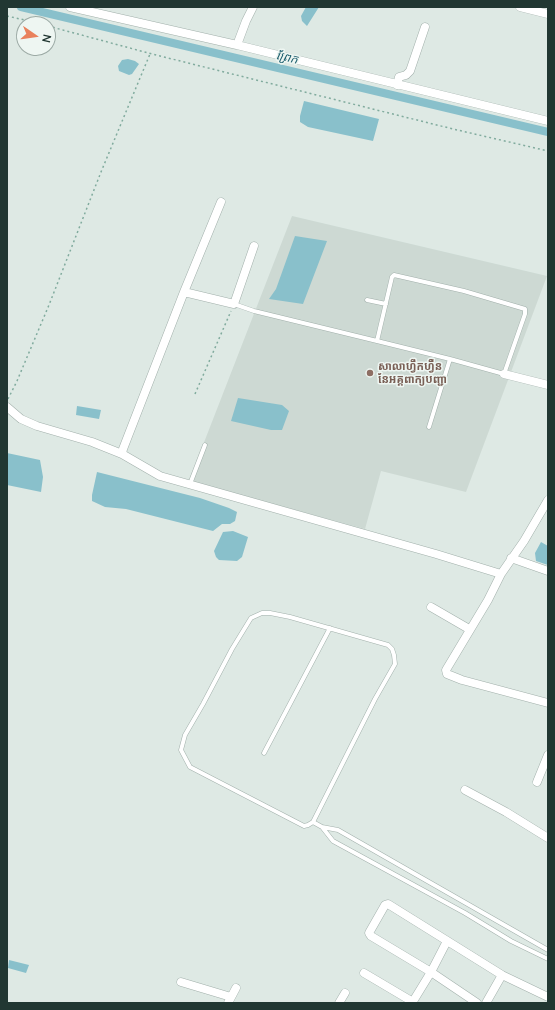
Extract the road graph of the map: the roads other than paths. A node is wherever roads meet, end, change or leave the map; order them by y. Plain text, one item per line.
1 (70, 7) edge
2 (253, 7) edge
3 (520, 7) edge
4 (548, 14) edge
5 (425, 27) dead end
6 (237, 45) junction
7 (397, 85) junction
8 (548, 121) edge
9 (221, 202) dead end
10 (254, 246) dead end
11 (184, 292) junction
12 (367, 300) dead end
13 (234, 304) junction
14 (386, 304) junction
15 (377, 341) junction
16 (450, 359) junction
17 (504, 374) junction
18 (548, 385) edge
19 (7, 407) edge
20 (429, 427) dead end
21 (205, 445) dead end
22 (122, 454) junction
23 (190, 485) junction
24 (548, 500) edge
25 (512, 558) junction
26 (548, 571) edge
27 (501, 574) junction
28 (432, 607) dead end
29 (330, 628) junction
30 (469, 629) junction
31 (548, 703) edge
32 (264, 753) dead end
33 (548, 755) edge
34 (537, 782) dead end
35 (465, 790) dead end
36 (313, 822) junction
37 (322, 827) junction
38 (548, 838) edge
39 (447, 941) junction
40 (548, 950) edge
41 (548, 959) edge
42 (431, 972) junction
43 (364, 973) dead end
44 (502, 975) junction
45 (181, 982) dead end
46 (236, 988) dead end
47 (345, 993) dead end
48 (548, 997) edge
49 (230, 1000) edge
50 (339, 1003) edge
51 (412, 1003) edge
52 (477, 1003) edge
53 (486, 1003) edge

1 - 6 street
2 - 6 street
3 - 4 street
5 - 7 street
6 - 7 street
7 - 8 street
9 - 11 street
10 - 13 street
11 - 13 street
11 - 22 street
12 - 14 lane
13 - 15 lane
14 - 15 lane
14 - 17 lane
15 - 16 lane
16 - 17 lane
16 - 20 lane
17 - 18 street
19 - 22 street
21 - 23 lane
22 - 23 street
23 - 27 street
24 - 25 street
25 - 26 street
25 - 27 street
27 - 30 street
28 - 30 street
29 - 32 lane
29 - 36 lane
29 - 36 lane
30 - 31 street
33 - 34 street
35 - 38 street
36 - 37 lane
37 - 40 lane
37 - 41 lane
39 - 42 street
39 - 42 street
39 - 44 street
42 - 51 street
42 - 52 street
43 - 51 street
44 - 48 street
44 - 53 street
45 - 49 street
46 - 49 street
47 - 50 street

